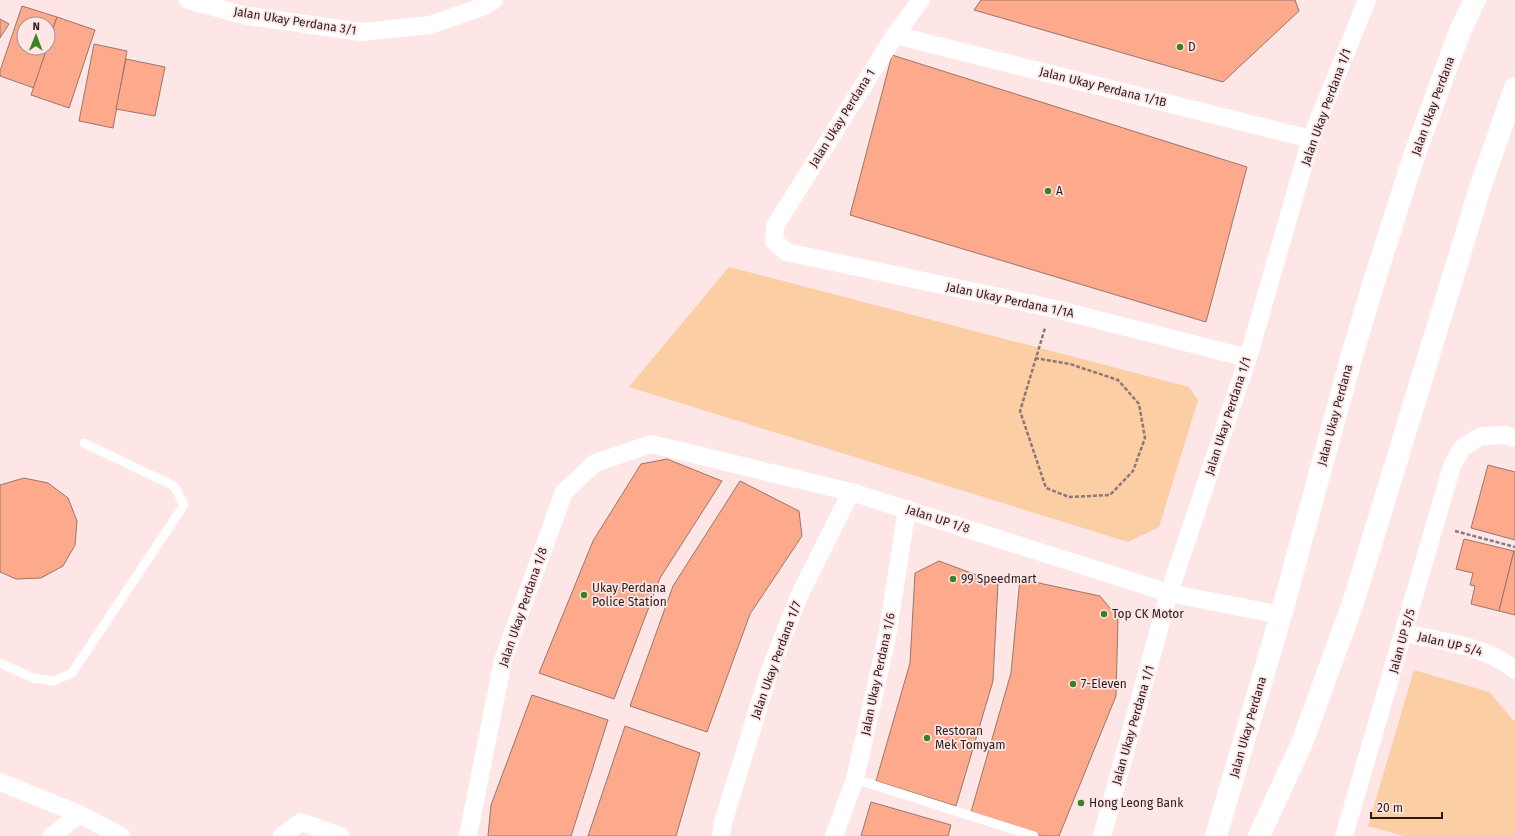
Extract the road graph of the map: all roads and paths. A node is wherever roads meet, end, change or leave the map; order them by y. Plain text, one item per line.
1 (188, 0) edge
2 (494, 0) edge
3 (921, 0) edge
4 (1367, 0) edge
5 (1475, 0) edge
6 (244, 8) edge
7 (895, 35) junction
8 (1515, 88) edge
9 (1509, 124) edge
10 (1311, 139) junction
11 (774, 241) joint
12 (1051, 308) junction
13 (1035, 358) junction
14 (1248, 358) junction
15 (1515, 438) edge
16 (84, 443) dead end
17 (595, 463) joint
18 (851, 492) junction
19 (908, 509) junction
20 (1435, 526) junction
21 (1515, 547) edge
22 (1169, 593) junction
23 (1280, 615) junction
24 (1404, 633) junction
25 (0, 663) edge
26 (1515, 670) edge
27 (855, 779) junction
28 (0, 782) edge
29 (79, 814) junction
30 (52, 836) edge
31 (121, 836) edge
32 (282, 836) edge
33 (340, 836) edge
34 (468, 836) edge
35 (721, 836) edge
36 (834, 836) edge
37 (1034, 836) edge
38 (1102, 836) edge
39 (1216, 836) edge
40 (1259, 836) edge
41 (1344, 836) edge

1 - 6 street, Jalan Ukay Perdana 3/1
2 - 6 street, Jalan Ukay Perdana 3/1
3 - 7 street, Jalan Ukay Perdana 1
4 - 10 street, Jalan Ukay Perdana 1/1
5 - 23 street, Jalan Ukay Perdana
7 - 10 street, Jalan Ukay Perdana 1/1B
7 - 11 street, Jalan Ukay Perdana 1
8 - 9 street
9 - 40 street
10 - 14 street, Jalan Ukay Perdana 1/1
11 - 12 street, Jalan Ukay Perdana 1/1A
12 - 13 path
12 - 14 street, Jalan Ukay Perdana 1/1A
13 - 13 path
14 - 22 street, Jalan Ukay Perdana 1/1
15 - 20 street, Jalan UP 5/5
16 - 25 lane
17 - 18 street, Jalan UP 1/8
17 - 34 street, Jalan Ukay Perdana 1/8
18 - 19 street, Jalan UP 1/8
18 - 35 street, Jalan Ukay Perdana 1/7
19 - 22 street, Jalan UP 1/8
19 - 27 street, Jalan Ukay Perdana 1/6
20 - 21 path
20 - 24 street, Jalan UP 5/5
22 - 23 street, Jalan UP 1/8
22 - 38 street, Jalan Ukay Perdana 1/1
23 - 39 street, Jalan Ukay Perdana
24 - 26 street, Jalan UP 5/4
24 - 41 street, Jalan UP 5/5
27 - 36 street, Jalan Ukay Perdana 1/6
27 - 37 lane
28 - 29 street
29 - 30 street
29 - 31 street
32 - 33 street

